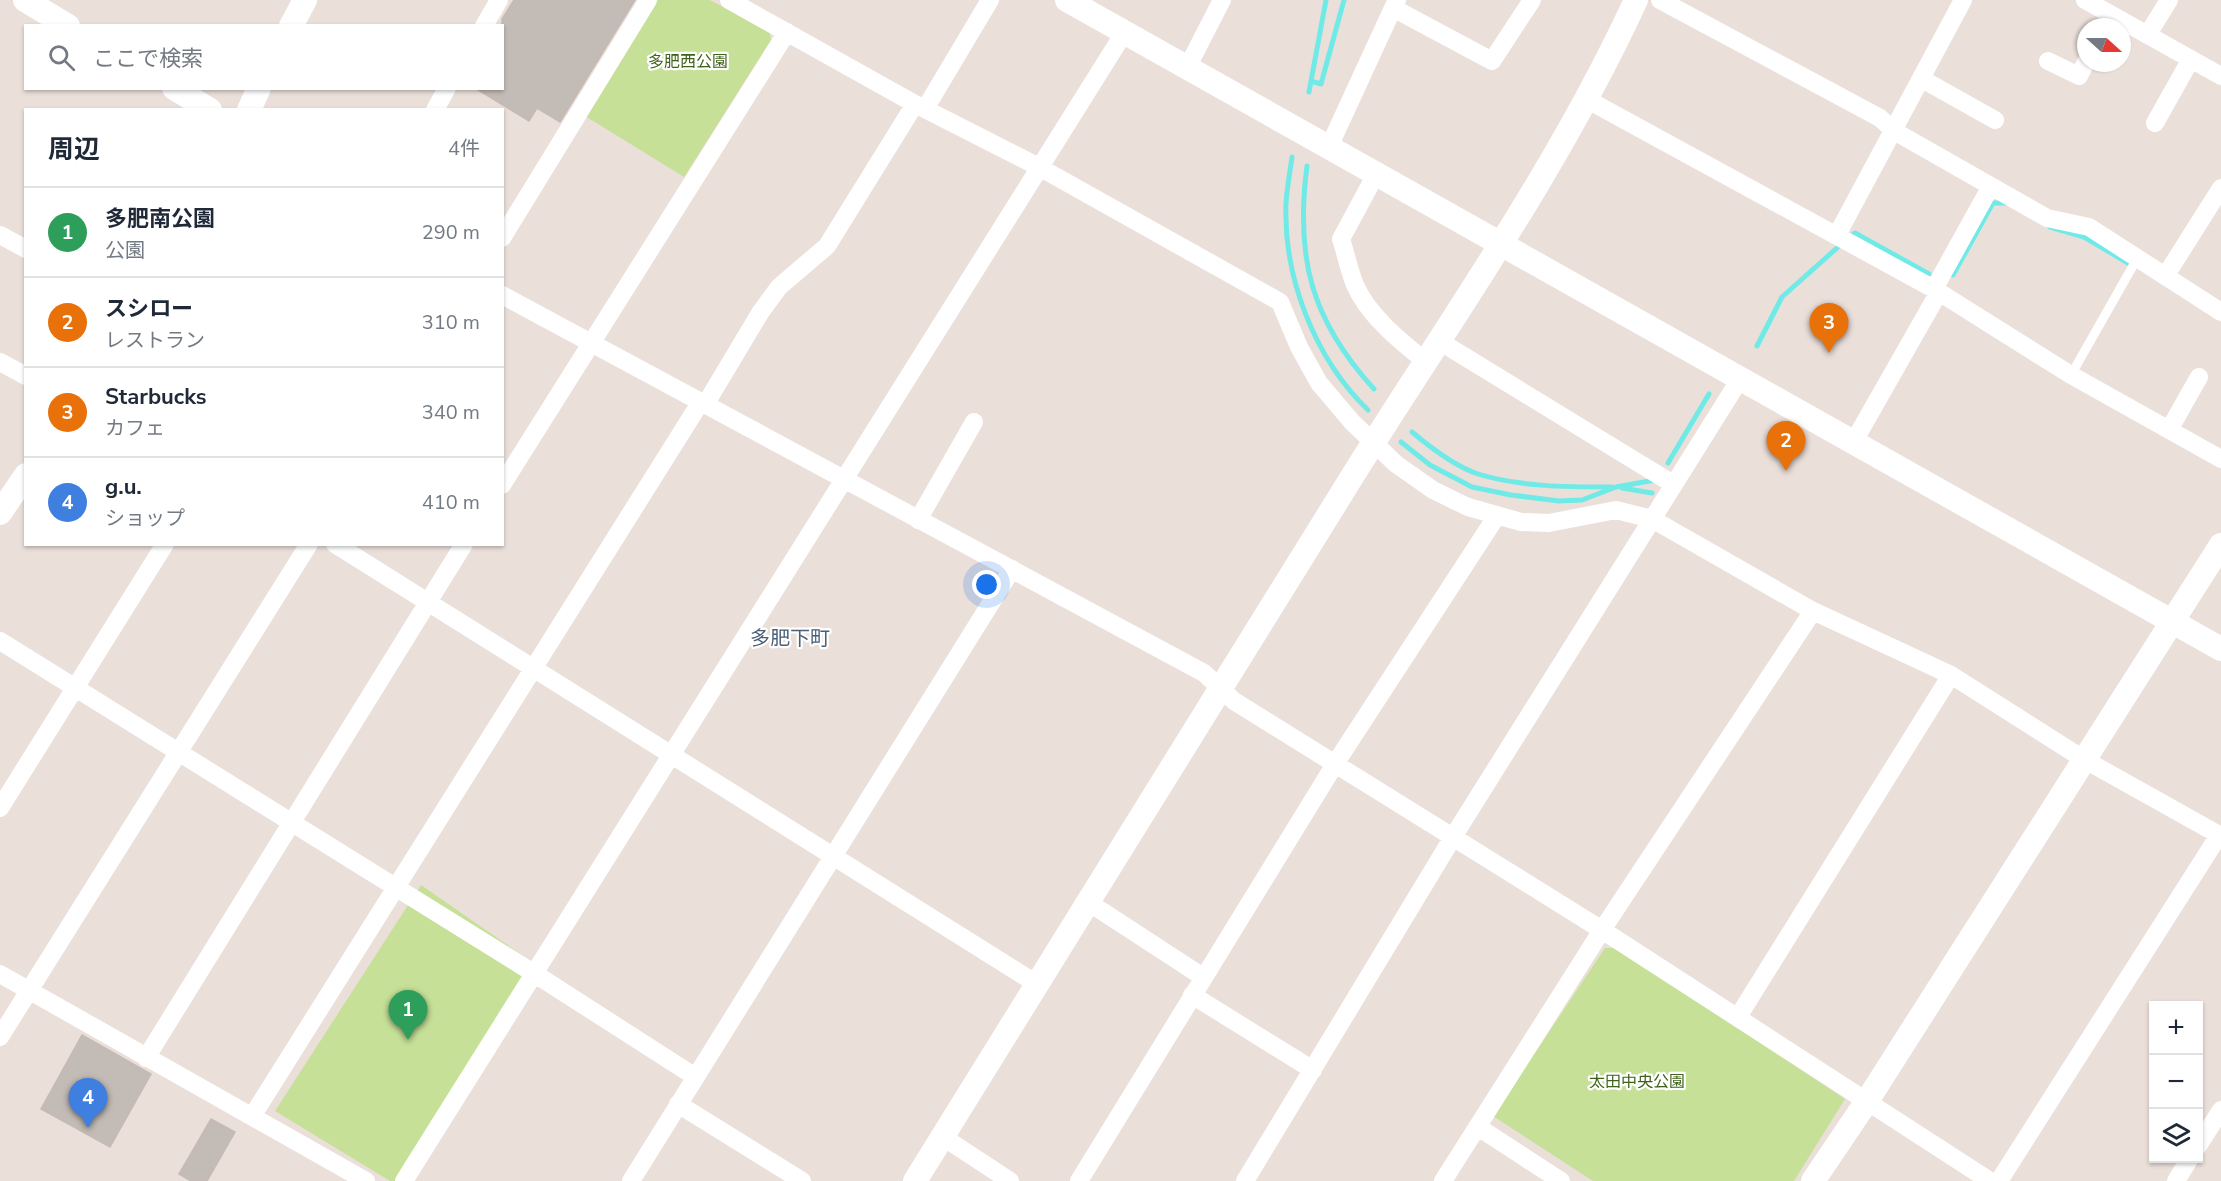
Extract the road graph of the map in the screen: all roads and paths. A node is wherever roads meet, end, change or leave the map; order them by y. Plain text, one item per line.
1 (25, 0) edge
2 (305, 0) edge
3 (499, 0) edge
4 (648, 0) edge
5 (729, 0) edge
6 (990, 0) edge
7 (1067, 0) edge
8 (1222, 0) edge
9 (1532, 0) edge
10 (1636, 0) edge
11 (1660, 0) edge
12 (1963, 0) edge
13 (2085, 0) edge
14 (2169, 0) edge
15 (1395, 4) edge
16 (2106, 18) edge
17 (65, 24) edge
18 (292, 24) edge
19 (485, 24) edge
20 (2131, 28) edge
21 (787, 32) junction
22 (1124, 33) junction
23 (2148, 34) junction
24 (2191, 59) junction
25 (2048, 61) dead end
26 (1187, 68) junction
27 (2081, 72) edge
28 (2221, 76) edge
29 (1922, 79) junction
30 (177, 90) edge
31 (258, 90) edge
32 (446, 90) edge
33 (1588, 100) junction
34 (920, 107) junction
35 (207, 108) edge
36 (250, 108) edge
37 (436, 108) edge
38 (1995, 120) dead end
39 (2155, 123) dead end
40 (1894, 131) junction
41 (1329, 147) junction
42 (1039, 167) junction
43 (1376, 174) junction
44 (1991, 186) junction
45 (2220, 186) edge
46 (0, 235) edge
47 (504, 235) edge
48 (1837, 236) junction
49 (1502, 244) junction
50 (24, 248) edge
51 (2135, 264) junction
52 (2166, 275) junction
53 (1936, 291) junction
54 (504, 296) edge
55 (2221, 312) edge
56 (1439, 341) junction
57 (592, 344) junction
58 (1425, 361) junction
59 (0, 362) edge
60 (24, 375) edge
61 (2071, 375) junction
62 (2199, 377) dead end
63 (1740, 379) junction
64 (702, 404) junction
65 (974, 422) dead end
66 (2169, 430) junction
67 (1374, 442) junction
68 (1853, 442) junction
69 (2221, 459) edge
70 (24, 478) edge
71 (842, 480) junction
72 (504, 482) edge
73 (1673, 484) junction
74 (0, 513) edge
75 (1496, 517) junction
76 (1652, 519) junction
77 (918, 520) junction
78 (2221, 545) edge
79 (164, 546) edge
80 (308, 546) edge
81 (338, 546) edge
82 (463, 546) edge
83 (1012, 569) junction
84 (427, 602) junction
85 (1813, 611) junction
86 (2173, 622) junction
87 (0, 641) edge
88 (2221, 649) edge
89 (534, 667) junction
90 (1951, 675) junction
91 (75, 687) junction
92 (1220, 688) junction
93 (180, 751) junction
94 (671, 754) junction
95 (2085, 760) junction
96 (1335, 764) junction
97 (0, 808) edge
98 (292, 823) junction
99 (2220, 835) edge
100 (1453, 837) junction
101 (832, 855) junction
102 (396, 887) junction
103 (1088, 902) junction
104 (1602, 930) junction
105 (0, 974) edge
106 (535, 974) junction
107 (1203, 978) junction
108 (1037, 984) junction
109 (28, 991) junction
110 (1192, 995) junction
111 (1738, 1017) junction
112 (0, 1037) edge
113 (146, 1058) junction
114 (1313, 1070) junction
115 (694, 1076) junction
116 (1867, 1101) junction
117 (678, 1104) junction
118 (2221, 1110) edge
119 (253, 1115) junction
120 (1478, 1127) junction
121 (943, 1137) junction
122 (2203, 1139) edge
123 (2187, 1163) edge
124 (366, 1181) edge
125 (404, 1181) edge
126 (631, 1181) edge
127 (802, 1181) edge
128 (915, 1181) edge
129 (1010, 1181) edge
130 (1079, 1181) edge
131 (1245, 1181) edge
132 (1443, 1181) edge
133 (1561, 1181) edge
134 (1813, 1181) edge
135 (1990, 1181) edge
136 (1999, 1181) edge
137 (2176, 1181) edge

1 - 17 street
2 - 18 street
3 - 19 street
4 - 47 street
5 - 21 street
6 - 34 street
7 - 22 street
8 - 26 street
9 - 15 street
10 - 33 street
11 - 40 street
12 - 29 street
13 - 16 street
14 - 23 street
15 - 41 street
20 - 23 street
21 - 34 street
21 - 57 street
22 - 26 street
22 - 42 street
23 - 24 street
24 - 28 street
24 - 39 street
25 - 27 street
26 - 41 street
29 - 38 street
29 - 40 street
30 - 35 street
31 - 36 street
32 - 37 street
33 - 48 street
33 - 49 street
34 - 42 street
34 - 64 street
40 - 44 street
40 - 48 street
41 - 43 street
42 - 67 street
42 - 71 street
43 - 49 street
43 - 58 street
44 - 51 street
44 - 53 street
45 - 52 street
46 - 50 street
48 - 53 street
49 - 56 street
49 - 63 street
51 - 52 street
51 - 61 lane
52 - 55 street
53 - 61 street
53 - 68 street
54 - 57 street
56 - 58 street
56 - 73 street
57 - 64 street
57 - 72 street
58 - 67 street
59 - 60 street
61 - 66 street
62 - 66 street
63 - 68 street
63 - 73 street
64 - 71 street
64 - 89 street
65 - 77 street
66 - 69 street
67 - 75 street
67 - 92 street
68 - 86 street
70 - 74 street
71 - 77 street
71 - 94 street
73 - 76 street
75 - 76 street
75 - 96 street
76 - 85 street
76 - 100 street
77 - 83 street
78 - 86 street
79 - 91 street
80 - 93 street
81 - 84 street
82 - 84 street
83 - 92 street
83 - 101 street
84 - 89 street
84 - 98 street
85 - 90 street
85 - 104 street
86 - 88 street
86 - 95 street
87 - 91 street
89 - 94 street
89 - 102 street
90 - 95 street
90 - 111 street
91 - 93 street
91 - 97 street
92 - 96 street
92 - 103 street
93 - 98 street
93 - 109 street
94 - 101 street
94 - 106 street
95 - 99 street
95 - 116 street
96 - 100 street
96 - 107 street
98 - 102 street
98 - 113 street
99 - 136 street
100 - 104 street
100 - 114 street
101 - 108 street
101 - 115 street
102 - 106 street
102 - 119 street
103 - 107 street
103 - 108 street
104 - 111 street
104 - 120 street
105 - 109 street
106 - 115 street
106 - 125 street
107 - 110 street
108 - 121 street
109 - 112 street
109 - 113 street
110 - 114 street
110 - 130 street
111 - 116 street
113 - 119 street
114 - 131 street
115 - 117 street
116 - 134 street
116 - 135 street
117 - 126 street
117 - 127 street
118 - 122 street
119 - 124 street
120 - 132 street
120 - 133 street
121 - 128 street
121 - 129 street
123 - 137 street

